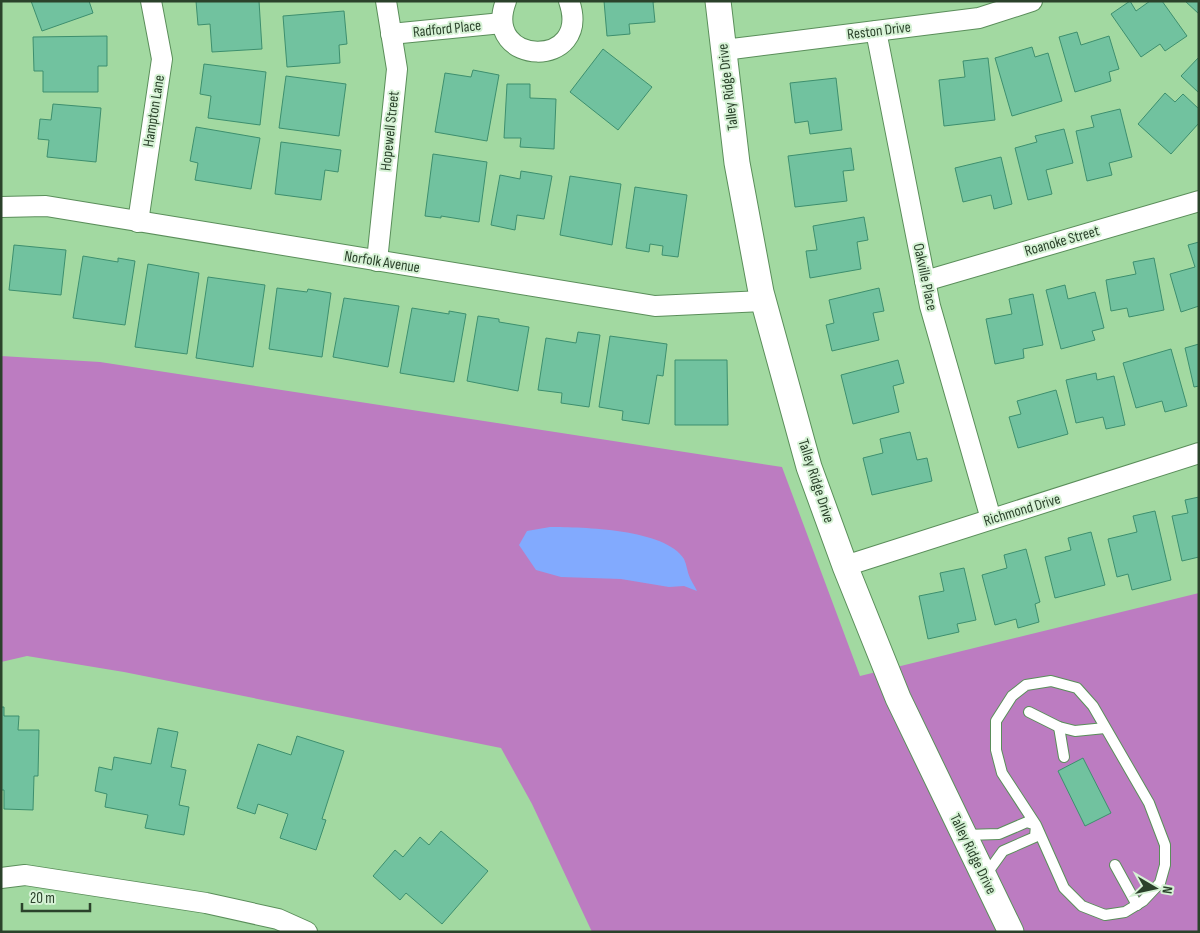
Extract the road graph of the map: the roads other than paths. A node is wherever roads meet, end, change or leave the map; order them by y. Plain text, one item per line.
1 (151, 1) edge
2 (386, 1) edge
3 (506, 1) edge
4 (569, 1) edge
5 (718, 1) edge
6 (1032, 1) edge
7 (502, 23) junction
8 (876, 31) junction
9 (391, 34) junction
10 (724, 50) junction
11 (1199, 201) edge
12 (1, 207) edge
13 (138, 222) junction
14 (377, 261) junction
15 (925, 281) junction
16 (763, 301) junction
17 (1199, 453) edge
18 (991, 519) junction
19 (845, 566) junction
20 (1029, 712) dead end
21 (1059, 727) junction
22 (1105, 728) junction
23 (1064, 757) dead end
24 (1036, 824) junction
25 (964, 835) junction
26 (1116, 865) dead end
27 (984, 876) junction
28 (1, 878) edge
29 (1137, 905) junction
30 (308, 932) edge
31 (1011, 932) edge

1 - 13 street, Hampton Lane
2 - 9 street, Hopewell Street
3 - 7 street, Radford Place
4 - 7 street, Radford Place
5 - 10 street, Talley Ridge Drive
6 - 8 street, Reston Drive
7 - 9 street, Radford Place
8 - 10 street, Reston Drive
8 - 15 street, Oakville Place
9 - 14 street, Hopewell Street
10 - 16 street, Talley Ridge Drive
11 - 15 street, Roanoke Street
12 - 13 street, Norfolk Avenue
13 - 14 street, Norfolk Avenue
14 - 16 street, Norfolk Avenue
15 - 18 street, Oakville Place
16 - 19 street, Talley Ridge Drive
17 - 18 street, Richmond Drive
18 - 19 street, Richmond Drive
19 - 25 street, Talley Ridge Drive
20 - 21 lane
21 - 22 lane
21 - 23 lane
22 - 24 lane
22 - 29 lane
24 - 25 lane
24 - 27 lane
24 - 29 lane
25 - 27 street, Talley Ridge Drive
26 - 29 lane
27 - 31 street, Talley Ridge Drive
28 - 30 street

